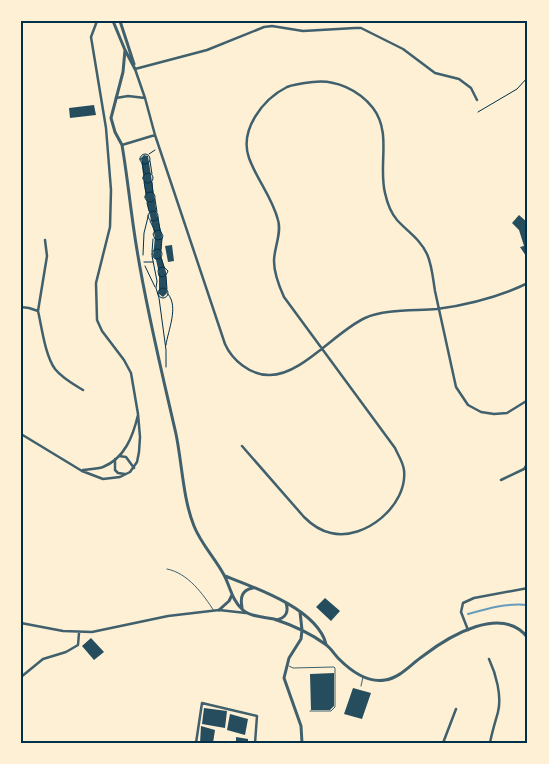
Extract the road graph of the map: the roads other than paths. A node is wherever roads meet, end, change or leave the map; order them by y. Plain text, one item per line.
1 (97, 21) edge
2 (113, 21) edge
3 (120, 21) edge
4 (125, 50) junction
5 (135, 69) junction
6 (116, 98) junction
7 (145, 98) junction
8 (478, 100) dead end
9 (155, 135) junction
10 (122, 145) junction
11 (45, 240) dead end
12 (528, 283) edge
13 (21, 307) edge
14 (439, 309) junction
15 (38, 311) junction
16 (322, 348) junction
17 (83, 390) dead end
18 (528, 400) edge
19 (138, 414) junction
20 (21, 434) edge
21 (242, 446) dead end
22 (119, 456) junction
23 (116, 458) junction
24 (528, 463) edge
25 (134, 468) junction
26 (82, 471) junction
27 (126, 474) junction
28 (501, 480) dead end
29 (168, 569) dead end
30 (224, 576) junction
31 (253, 588) junction
32 (528, 588) edge
33 (232, 594) junction
34 (286, 603) junction
35 (242, 609) junction
36 (219, 610) junction
37 (214, 611) junction
38 (300, 612) junction
39 (246, 613) junction
40 (276, 620) junction
41 (21, 623) edge
42 (302, 630) junction
43 (468, 630) junction
44 (79, 633) junction
45 (528, 638) edge
46 (326, 644) junction
47 (490, 659) dead end
48 (286, 664) junction
49 (21, 677) edge
50 (363, 677) junction
51 (361, 686) dead end
52 (456, 709) dead end
53 (310, 711) dead end
54 (196, 743) edge
55 (255, 743) edge
56 (302, 743) edge
57 (443, 743) edge
58 (490, 743) edge

1 - 19 street
2 - 4 street
3 - 5 street
4 - 5 street
4 - 6 street
5 - 7 street
5 - 8 street
6 - 7 street
6 - 10 street
7 - 9 street
9 - 10 street
9 - 16 street
10 - 30 street
11 - 15 street
12 - 14 street
13 - 15 street
14 - 16 street
14 - 16 street
14 - 18 street
15 - 17 street
16 - 21 street
19 - 22 street
19 - 25 street
20 - 26 street
22 - 23 street
22 - 25 street
23 - 26 street
23 - 27 street
24 - 28 street
25 - 27 street
26 - 27 street
29 - 37 lane
30 - 31 street
30 - 33 street
31 - 34 street
31 - 35 street
32 - 43 street
33 - 35 street
33 - 36 street
34 - 38 street
34 - 40 street
35 - 39 street
36 - 37 street
36 - 39 street
37 - 44 street
38 - 42 street
38 - 46 street
39 - 40 street
40 - 42 street
41 - 44 street
42 - 46 street
42 - 48 street
43 - 45 street
43 - 50 street
44 - 49 street
46 - 50 street
47 - 58 street
48 - 53 lane
48 - 56 street
50 - 51 lane
52 - 57 street
54 - 55 street

